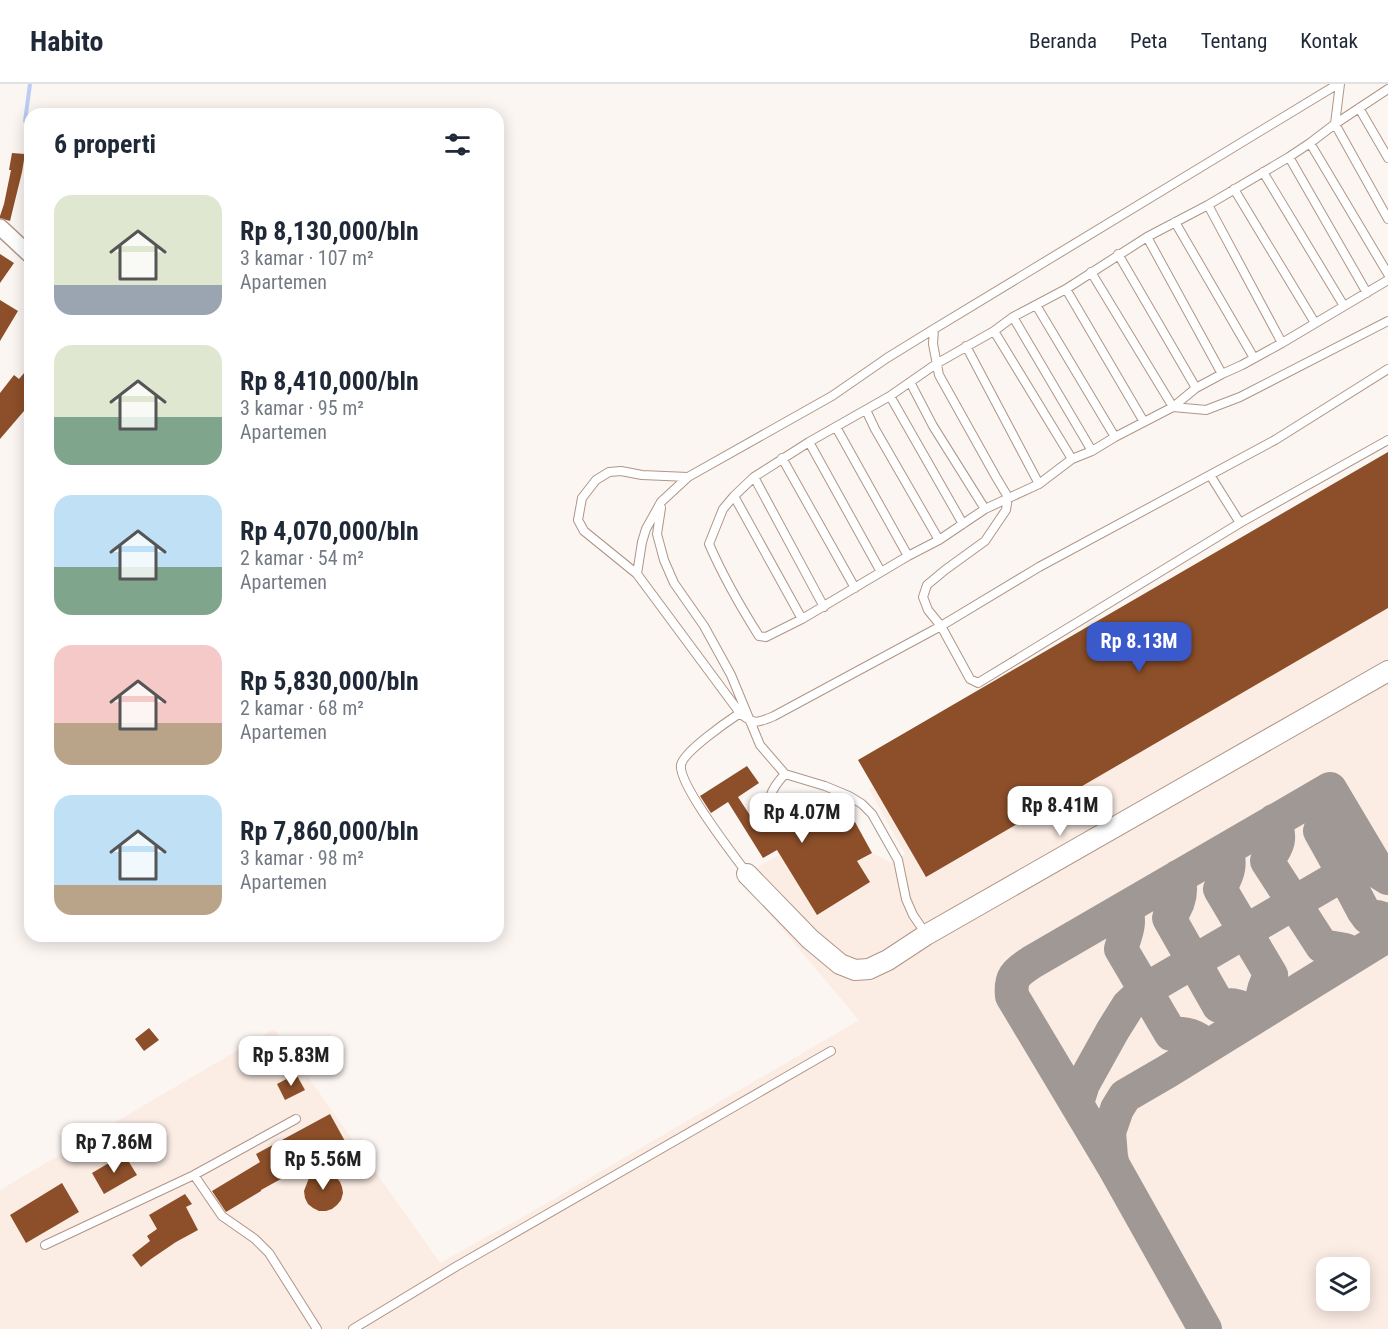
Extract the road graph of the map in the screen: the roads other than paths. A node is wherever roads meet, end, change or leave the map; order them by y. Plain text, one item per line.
1 (1339, 84) edge
2 (1388, 90) edge
3 (1359, 108) junction
4 (1335, 124) junction
5 (1310, 143) junction
6 (1289, 157) junction
7 (1388, 158) edge
8 (1263, 172) junction
9 (1234, 189) junction
10 (1208, 205) junction
11 (1388, 219) edge
12 (1174, 222) junction
13 (0, 227) edge
14 (1147, 237) junction
15 (24, 249) edge
16 (1118, 254) junction
17 (1091, 272) junction
18 (1388, 274) edge
19 (1388, 280) edge
20 (1066, 289) junction
21 (1367, 293) junction
22 (1036, 305) junction
23 (1344, 306) junction
24 (1013, 317) junction
25 (1388, 321) edge
26 (1315, 323) junction
27 (934, 329) junction
28 (994, 331) junction
29 (1282, 343) junction
30 (966, 346) junction
31 (1254, 358) junction
32 (936, 364) junction
33 (1388, 369) edge
34 (1222, 374) junction
35 (910, 381) junction
36 (1196, 388) junction
37 (890, 396) junction
38 (1173, 407) junction
39 (866, 410) junction
40 (1144, 422) junction
41 (836, 427) junction
42 (1115, 437) junction
43 (1388, 440) edge
44 (809, 442) junction
45 (1092, 451) junction
46 (782, 458) junction
47 (1072, 459) junction
48 (1210, 475) junction
49 (688, 477) junction
50 (754, 477) junction
51 (1039, 484) junction
52 (734, 495) junction
53 (1008, 497) junction
54 (662, 502) junction
55 (985, 508) junction
56 (963, 524) junction
57 (1240, 524) junction
58 (939, 540) junction
59 (908, 556) junction
60 (881, 572) junction
61 (637, 574) junction
62 (855, 588) junction
63 (824, 607) junction
64 (802, 620) junction
65 (941, 626) junction
66 (1388, 671) edge
67 (740, 713) junction
68 (749, 721) junction
69 (785, 774) junction
70 (771, 822) dead end
71 (747, 874) joint
72 (927, 935) junction
73 (831, 1051) dead end
74 (296, 1119) dead end
75 (194, 1175) junction
76 (45, 1245) dead end
77 (317, 1329) edge
78 (352, 1329) edge

1 - 4 lane
1 - 27 lane
2 - 3 lane
3 - 4 lane
3 - 7 lane
4 - 5 lane
4 - 11 lane
5 - 6 lane
5 - 18 lane
6 - 8 lane
6 - 21 lane
8 - 9 lane
8 - 23 lane
9 - 10 lane
9 - 26 lane
10 - 12 lane
10 - 29 lane
12 - 14 lane
12 - 31 lane
13 - 15 street
14 - 16 lane
14 - 34 lane
16 - 17 lane
16 - 36 lane
17 - 20 lane
17 - 38 lane
19 - 21 lane
20 - 22 lane
20 - 40 lane
21 - 23 lane
22 - 24 lane
22 - 42 lane
23 - 26 lane
24 - 28 lane
24 - 45 lane
25 - 38 lane
26 - 29 lane
27 - 32 lane
27 - 49 lane
28 - 30 lane
28 - 47 lane
29 - 31 lane
30 - 32 lane
30 - 51 lane
31 - 34 lane
32 - 35 lane
32 - 53 lane
33 - 48 lane
34 - 36 lane
35 - 37 lane
35 - 55 lane
36 - 38 lane
37 - 39 lane
37 - 56 lane
38 - 40 lane
39 - 41 lane
39 - 58 lane
40 - 42 lane
41 - 44 lane
41 - 59 lane
42 - 45 lane
43 - 57 lane
44 - 46 lane
44 - 60 lane
45 - 47 lane
46 - 50 lane
46 - 62 lane
47 - 51 lane
48 - 57 lane
48 - 65 lane
49 - 54 lane
49 - 61 lane
50 - 52 lane
50 - 63 lane
51 - 53 lane
52 - 64 lane
52 - 64 lane
53 - 55 lane
53 - 65 lane
54 - 61 lane
54 - 68 lane
55 - 56 lane
56 - 58 lane
57 - 65 lane
58 - 59 lane
59 - 60 lane
60 - 62 lane
61 - 67 lane
62 - 63 lane
63 - 64 lane
65 - 68 lane
66 - 72 street
67 - 68 lane
67 - 71 lane
68 - 69 lane
69 - 70 lane
69 - 72 lane
71 - 72 street
73 - 78 lane
74 - 75 lane
75 - 76 lane
75 - 77 lane

